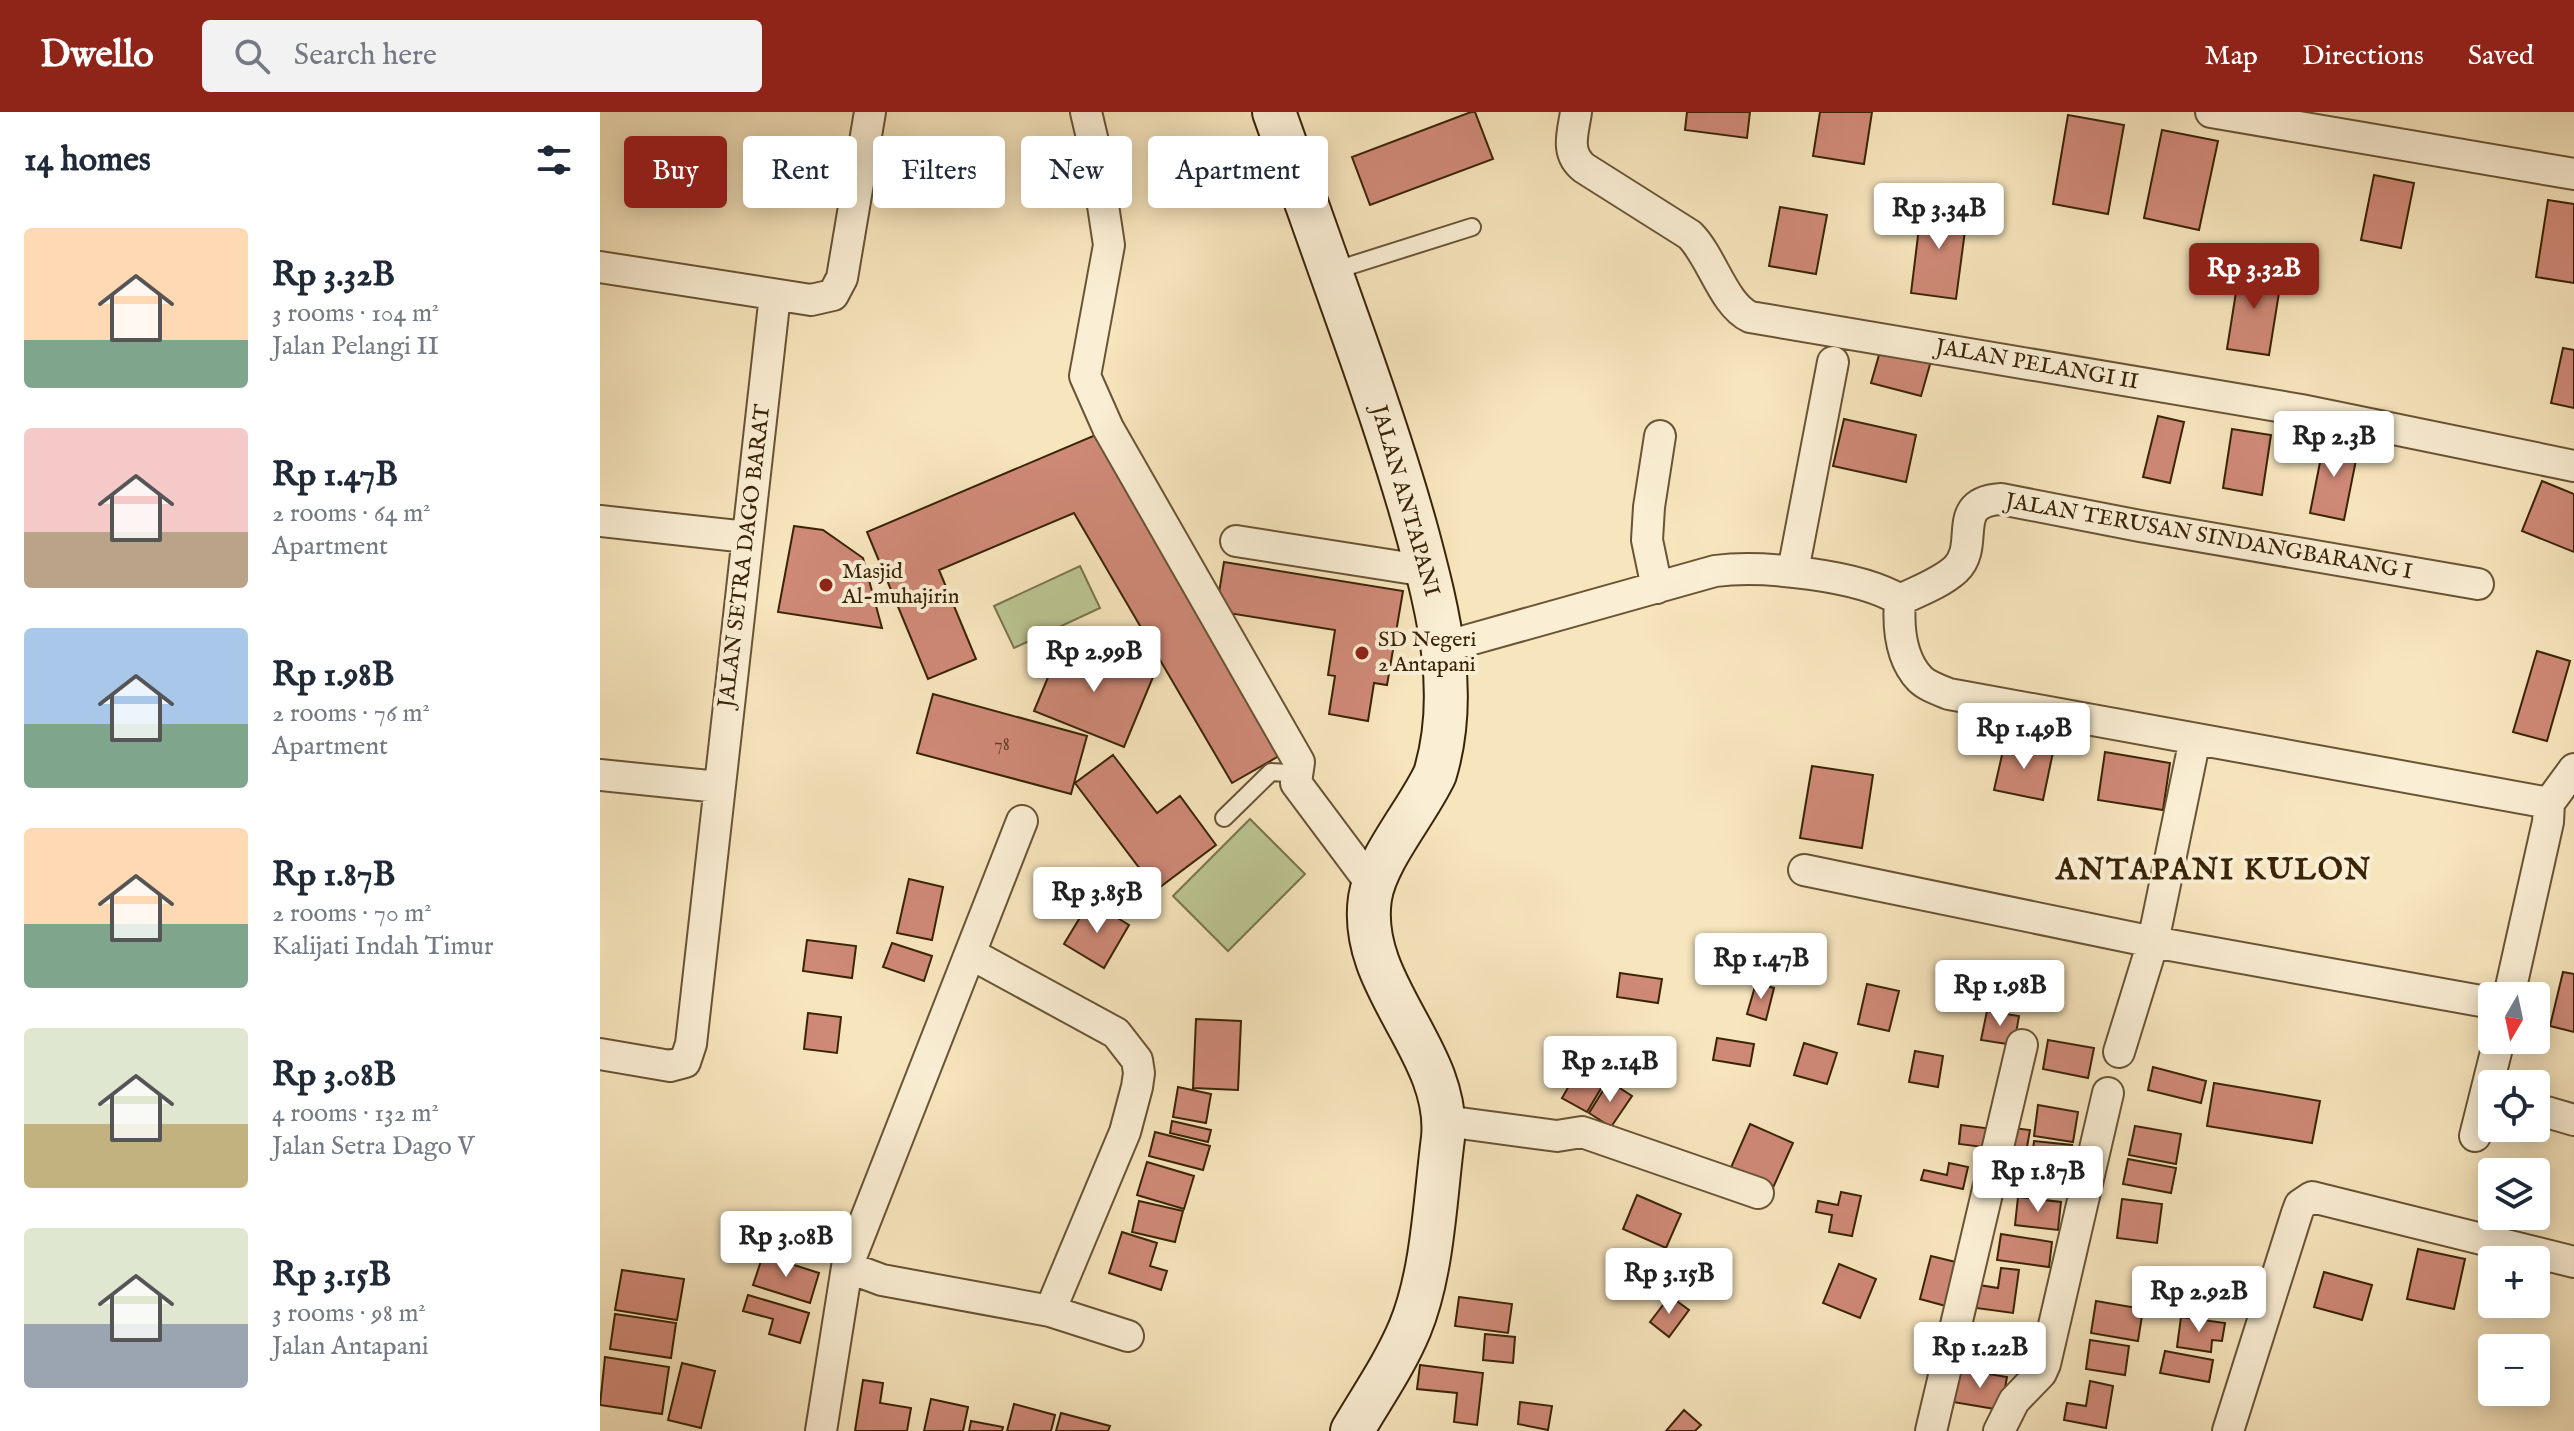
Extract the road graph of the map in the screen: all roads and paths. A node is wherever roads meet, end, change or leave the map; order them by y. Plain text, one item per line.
1 (870, 112) edge
2 (1086, 112) edge
3 (1274, 112) edge
4 (1576, 112) edge
5 (2211, 112) edge
6 (2574, 174) edge
7 (1472, 227) dead end
8 (600, 267) edge
9 (1331, 271) junction
10 (775, 295) junction
11 (1833, 362) dead end
12 (1660, 436) dead end
13 (2574, 466) edge
14 (600, 521) edge
15 (747, 537) junction
16 (1236, 541) dead end
17 (1427, 571) junction
18 (1793, 571) junction
19 (2478, 584) dead end
20 (1657, 588) junction
21 (1900, 600) junction
22 (1444, 647) junction
23 (2195, 739) junction
24 (2574, 769) edge
25 (600, 775) edge
26 (1296, 783) junction
27 (719, 787) junction
28 (2549, 803) junction
29 (1224, 818) dead end
30 (1022, 821) dead end
31 (1804, 870) dead end
32 (1373, 886) junction
33 (2153, 942) junction
34 (971, 954) junction
35 (2512, 982) edge
36 (2478, 1000) edge
37 (2022, 1045) dead end
38 (2119, 1052) dead end
39 (600, 1054) edge
40 (2108, 1093) dead end
41 (2550, 1113) edge
42 (2574, 1120) edge
43 (1445, 1121) junction
44 (2478, 1127) edge
45 (2475, 1136) dead end
46 (1758, 1193) dead end
47 (2574, 1262) edge
48 (847, 1267) junction
49 (1050, 1311) junction
50 (1128, 1336) dead end
51 (821, 1431) edge
52 (1352, 1431) edge
53 (1931, 1431) edge
54 (1999, 1431) edge
55 (2229, 1431) edge

1 - 10 street
2 - 26 street
3 - 9 street, JALAN ANTAPANI
4 - 13 street, JALAN PELANGI II
5 - 6 street
7 - 9 lane
8 - 10 street
9 - 17 street, JALAN ANTAPANI
10 - 15 street, JALAN SETRA DAGO BARAT
11 - 18 street
12 - 20 street
14 - 15 street
15 - 27 street, JALAN SETRA DAGO BARAT
16 - 17 street
17 - 22 street, JALAN ANTAPANI
18 - 20 street
18 - 21 street
19 - 21 street, JALAN TERUSAN SINDANGBARANG I
20 - 22 street
21 - 23 street
22 - 32 street, JALAN ANTAPANI
23 - 28 street
23 - 33 street
24 - 28 street
25 - 27 street
26 - 29 lane
26 - 32 street
27 - 39 street, JALAN SETRA DAGO BARAT
28 - 35 street
30 - 34 street
31 - 33 street
32 - 43 street, JALAN ANTAPANI
33 - 36 street
33 - 38 street
34 - 48 street
34 - 49 street
37 - 53 street
40 - 54 street
41 - 42 street
43 - 46 street
43 - 52 street, JALAN ANTAPANI
44 - 45 street
47 - 55 street
48 - 49 street
48 - 51 street
49 - 50 street

